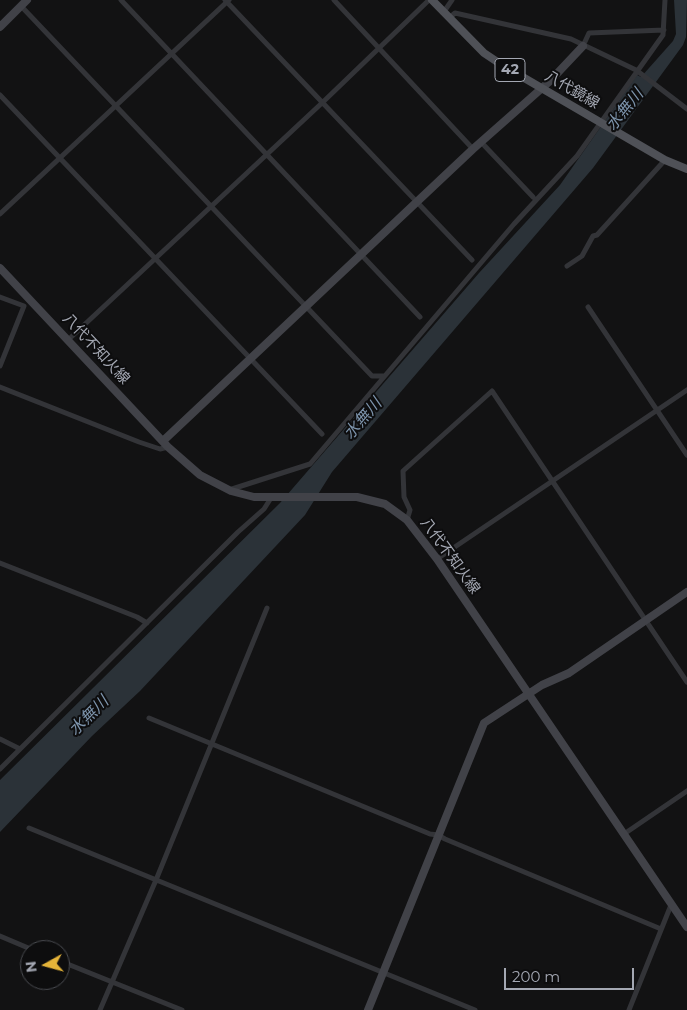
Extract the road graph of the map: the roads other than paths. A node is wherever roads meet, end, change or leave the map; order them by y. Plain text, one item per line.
1 (28, 0) edge
2 (121, 0) edge
3 (334, 0) edge
4 (430, 0) edge
5 (452, 0) edge
6 (665, 0) edge
7 (227, 1) edge
8 (21, 6) junction
9 (446, 15) junction
10 (0, 27) edge
11 (664, 30) junction
12 (583, 46) junction
13 (379, 48) junction
14 (172, 54) junction
15 (636, 70) junction
16 (542, 88) junction
17 (0, 96) edge
18 (323, 102) junction
19 (116, 107) junction
20 (687, 109) edge
21 (600, 122) junction
22 (481, 142) junction
23 (473, 149) junction
24 (267, 155) junction
25 (59, 158) junction
26 (665, 160) junction
27 (687, 169) edge
28 (533, 197) dead end
29 (417, 202) junction
30 (211, 207) junction
31 (0, 214) edge
32 (361, 255) junction
33 (154, 259) junction
34 (472, 260) dead end
35 (567, 266) dead end
36 (0, 268) edge
37 (0, 297) edge
38 (588, 307) dead end
39 (306, 308) junction
40 (420, 317) dead end
41 (68, 340) junction
42 (251, 359) junction
43 (0, 366) edge
44 (384, 376) junction
45 (0, 387) edge
46 (687, 390) edge
47 (657, 410) junction
48 (322, 434) dead end
49 (166, 444) junction
50 (687, 454) edge
51 (552, 481) junction
52 (231, 491) junction
53 (273, 498) junction
54 (407, 520) junction
55 (437, 559) junction
56 (0, 563) edge
57 (687, 592) edge
58 (267, 608) dead end
59 (645, 620) junction
60 (147, 623) junction
61 (687, 682) edge
62 (529, 694) junction
63 (149, 718) dead end
64 (0, 740) edge
65 (212, 744) junction
66 (20, 749) junction
67 (0, 769) edge
68 (687, 792) edge
69 (29, 828) dead end
70 (624, 834) junction
71 (438, 835) junction
72 (156, 880) junction
73 (671, 905) junction
74 (687, 927) edge
75 (662, 929) junction
76 (0, 936) edge
77 (20, 944) edge
78 (70, 965) edge
79 (382, 973) junction
80 (113, 982) junction
81 (100, 1010) edge
82 (182, 1010) edge
83 (368, 1010) edge
84 (475, 1010) edge
85 (629, 1010) edge

1 - 8 main road
2 - 14 street
3 - 13 street
4 - 9 main road, 八代鏡線 / 42
4 - 13 street
5 - 9 street
6 - 11 street
7 - 14 street
7 - 18 street
8 - 10 main road
8 - 19 street
9 - 12 street
9 - 16 main road, 八代鏡線 / 42
11 - 12 street
11 - 15 street
12 - 15 street
12 - 16 main road
13 - 18 street
13 - 23 street
14 - 19 street
14 - 24 street
15 - 20 street
15 - 21 street
16 - 21 main road, 八代鏡線 / 42
16 - 22 main road
17 - 25 street
18 - 24 street
18 - 29 street
19 - 25 street
19 - 30 street
21 - 26 main road, 八代鏡線 / 42
21 - 44 street
22 - 23 main road
22 - 28 street
23 - 29 main road
24 - 30 street
24 - 32 street
25 - 31 street
25 - 33 street
26 - 27 main road, 八代鏡線 / 42
26 - 35 street
29 - 32 main road
29 - 34 street
30 - 33 street
30 - 39 street
32 - 39 main road
32 - 40 street
33 - 41 street
33 - 42 street
36 - 41 main road, 八代不知火線
37 - 43 street
38 - 47 street
39 - 42 main road
39 - 44 street
41 - 49 main road, 八代不知火線
42 - 48 street
42 - 49 main road
44 - 52 street
45 - 49 street
46 - 47 street
47 - 50 street
47 - 51 street
49 - 52 main road, 八代不知火線
51 - 54 street
51 - 55 street
51 - 59 street
52 - 53 main road, 八代不知火線
53 - 54 main road, 八代不知火線
53 - 60 street
54 - 55 main road, 八代不知火線
55 - 62 main road, 八代不知火線
56 - 60 street
57 - 59 main road
58 - 65 street
59 - 61 street
59 - 62 main road
60 - 66 street
62 - 70 main road, 八代不知火線
62 - 71 main road
63 - 65 street
64 - 66 street
65 - 71 street
65 - 72 street
66 - 67 street
68 - 70 street
69 - 72 street
70 - 73 main road, 八代不知火線
71 - 75 street
71 - 79 main road
72 - 79 street
72 - 80 street
73 - 74 main road, 八代不知火線
73 - 75 street
75 - 85 street
76 - 77 street
78 - 80 street
79 - 83 main road
79 - 84 street
80 - 81 street
80 - 82 street

